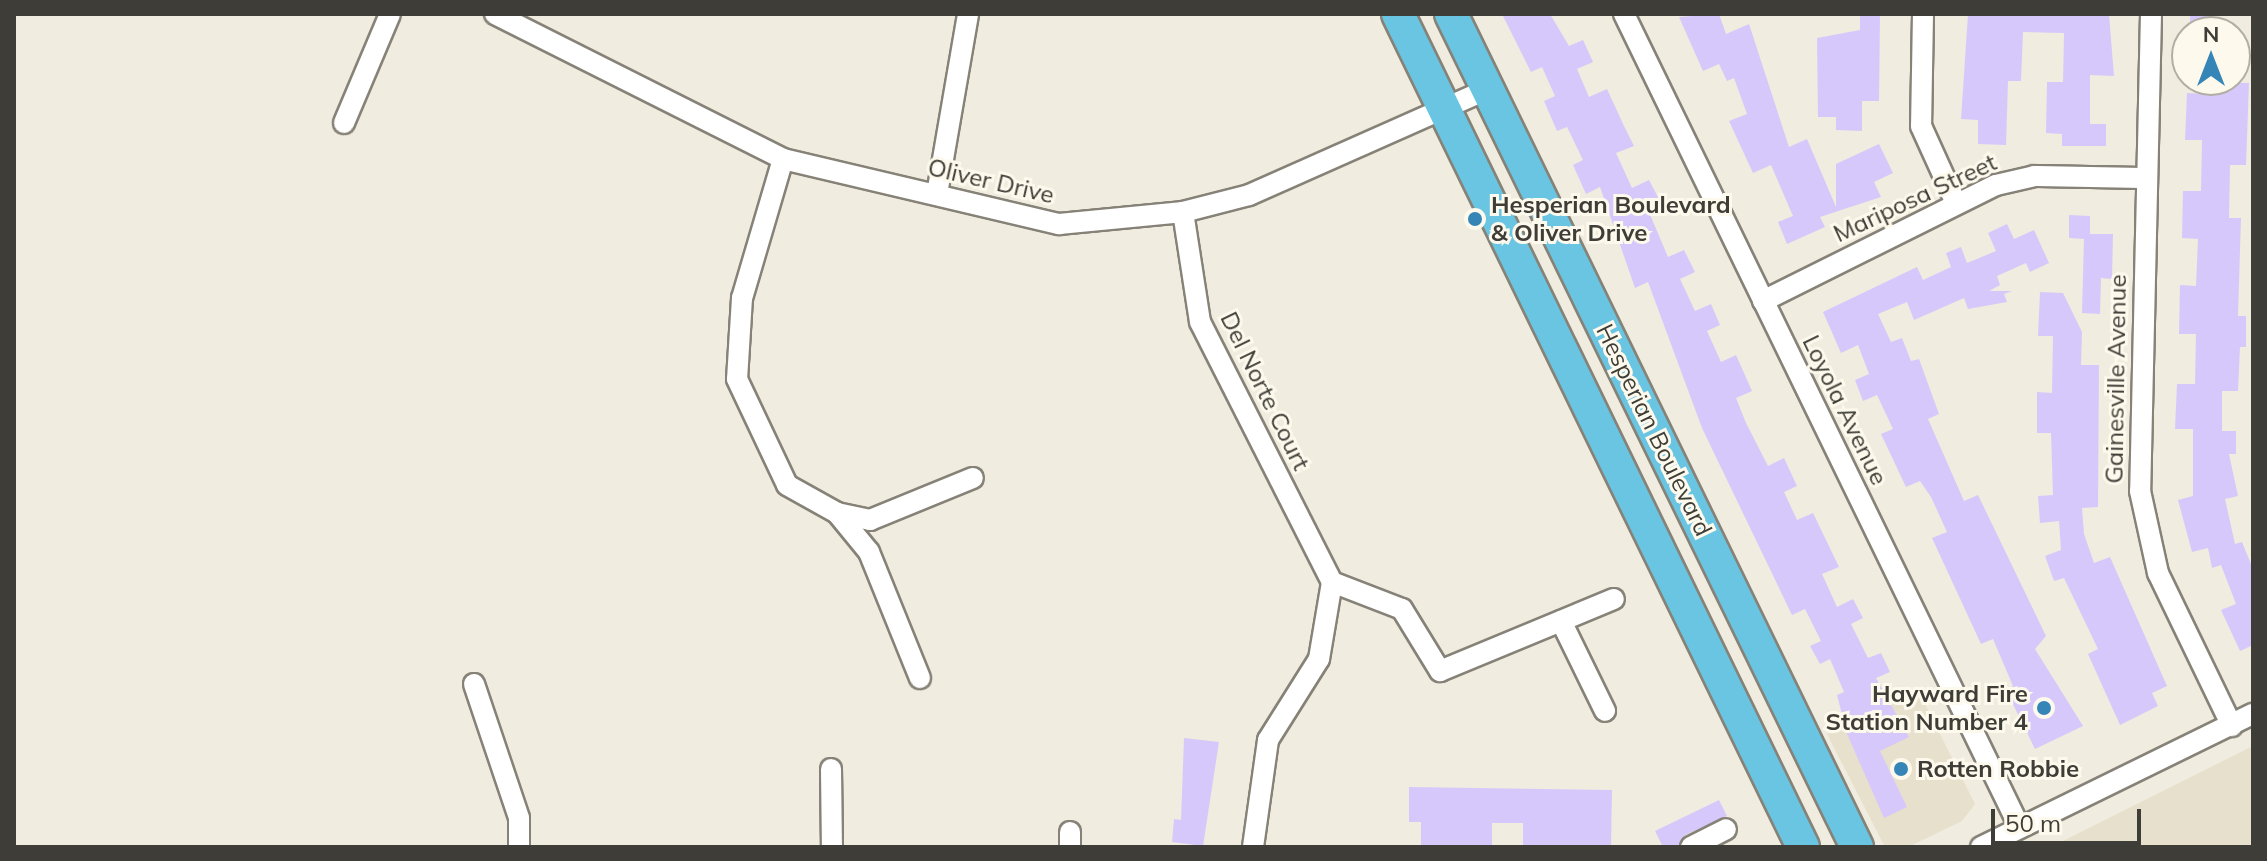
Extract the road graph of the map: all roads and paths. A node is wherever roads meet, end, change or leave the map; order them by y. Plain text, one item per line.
1 (390, 14) edge
2 (495, 14) edge
3 (968, 14) edge
4 (1398, 14) edge
5 (1451, 14) edge
6 (1624, 14) edge
7 (1923, 14) edge
8 (2151, 14) edge
9 (1488, 89) junction
10 (1444, 109) junction
11 (344, 123) dead end
12 (783, 159) junction
13 (2146, 178) junction
14 (937, 194) junction
15 (1956, 203) junction
16 (1183, 212) junction
17 (1763, 301) junction
18 (973, 478) dead end
19 (837, 513) junction
20 (1332, 582) junction
21 (1614, 599) dead end
22 (1561, 621) junction
23 (920, 678) dead end
24 (474, 684) dead end
25 (1605, 711) dead end
26 (2253, 714) edge
27 (2232, 726) junction
28 (831, 769) dead end
29 (2020, 828) junction
30 (1726, 829) dead end
31 (519, 847) edge
32 (832, 847) edge
33 (1253, 847) edge
34 (1691, 847) edge
35 (1803, 847) edge
36 (1857, 847) edge
37 (1981, 847) edge

1 - 11 street
2 - 12 street, Oliver Drive
3 - 14 street
4 - 10 main road, Hesperian Boulevard
5 - 9 main road, Hesperian Boulevard
6 - 17 street, Loyola Avenue
7 - 15 street
8 - 13 street, Gainesville Avenue
9 - 10 street, Oliver Drive
9 - 36 main road, Hesperian Boulevard
10 - 16 street, Oliver Drive
10 - 35 main road, Hesperian Boulevard
12 - 14 street, Oliver Drive
12 - 19 street
13 - 15 street, Mariposa Street
13 - 27 street, Gainesville Avenue
14 - 16 street, Oliver Drive
15 - 17 street, Mariposa Street
16 - 20 street, Del Norte Court
17 - 29 street, Loyola Avenue
18 - 19 street
19 - 23 street
20 - 22 street
20 - 33 street
21 - 22 street
22 - 25 street
24 - 31 street
26 - 27 street
27 - 29 street
28 - 32 street
29 - 37 street
30 - 34 street

